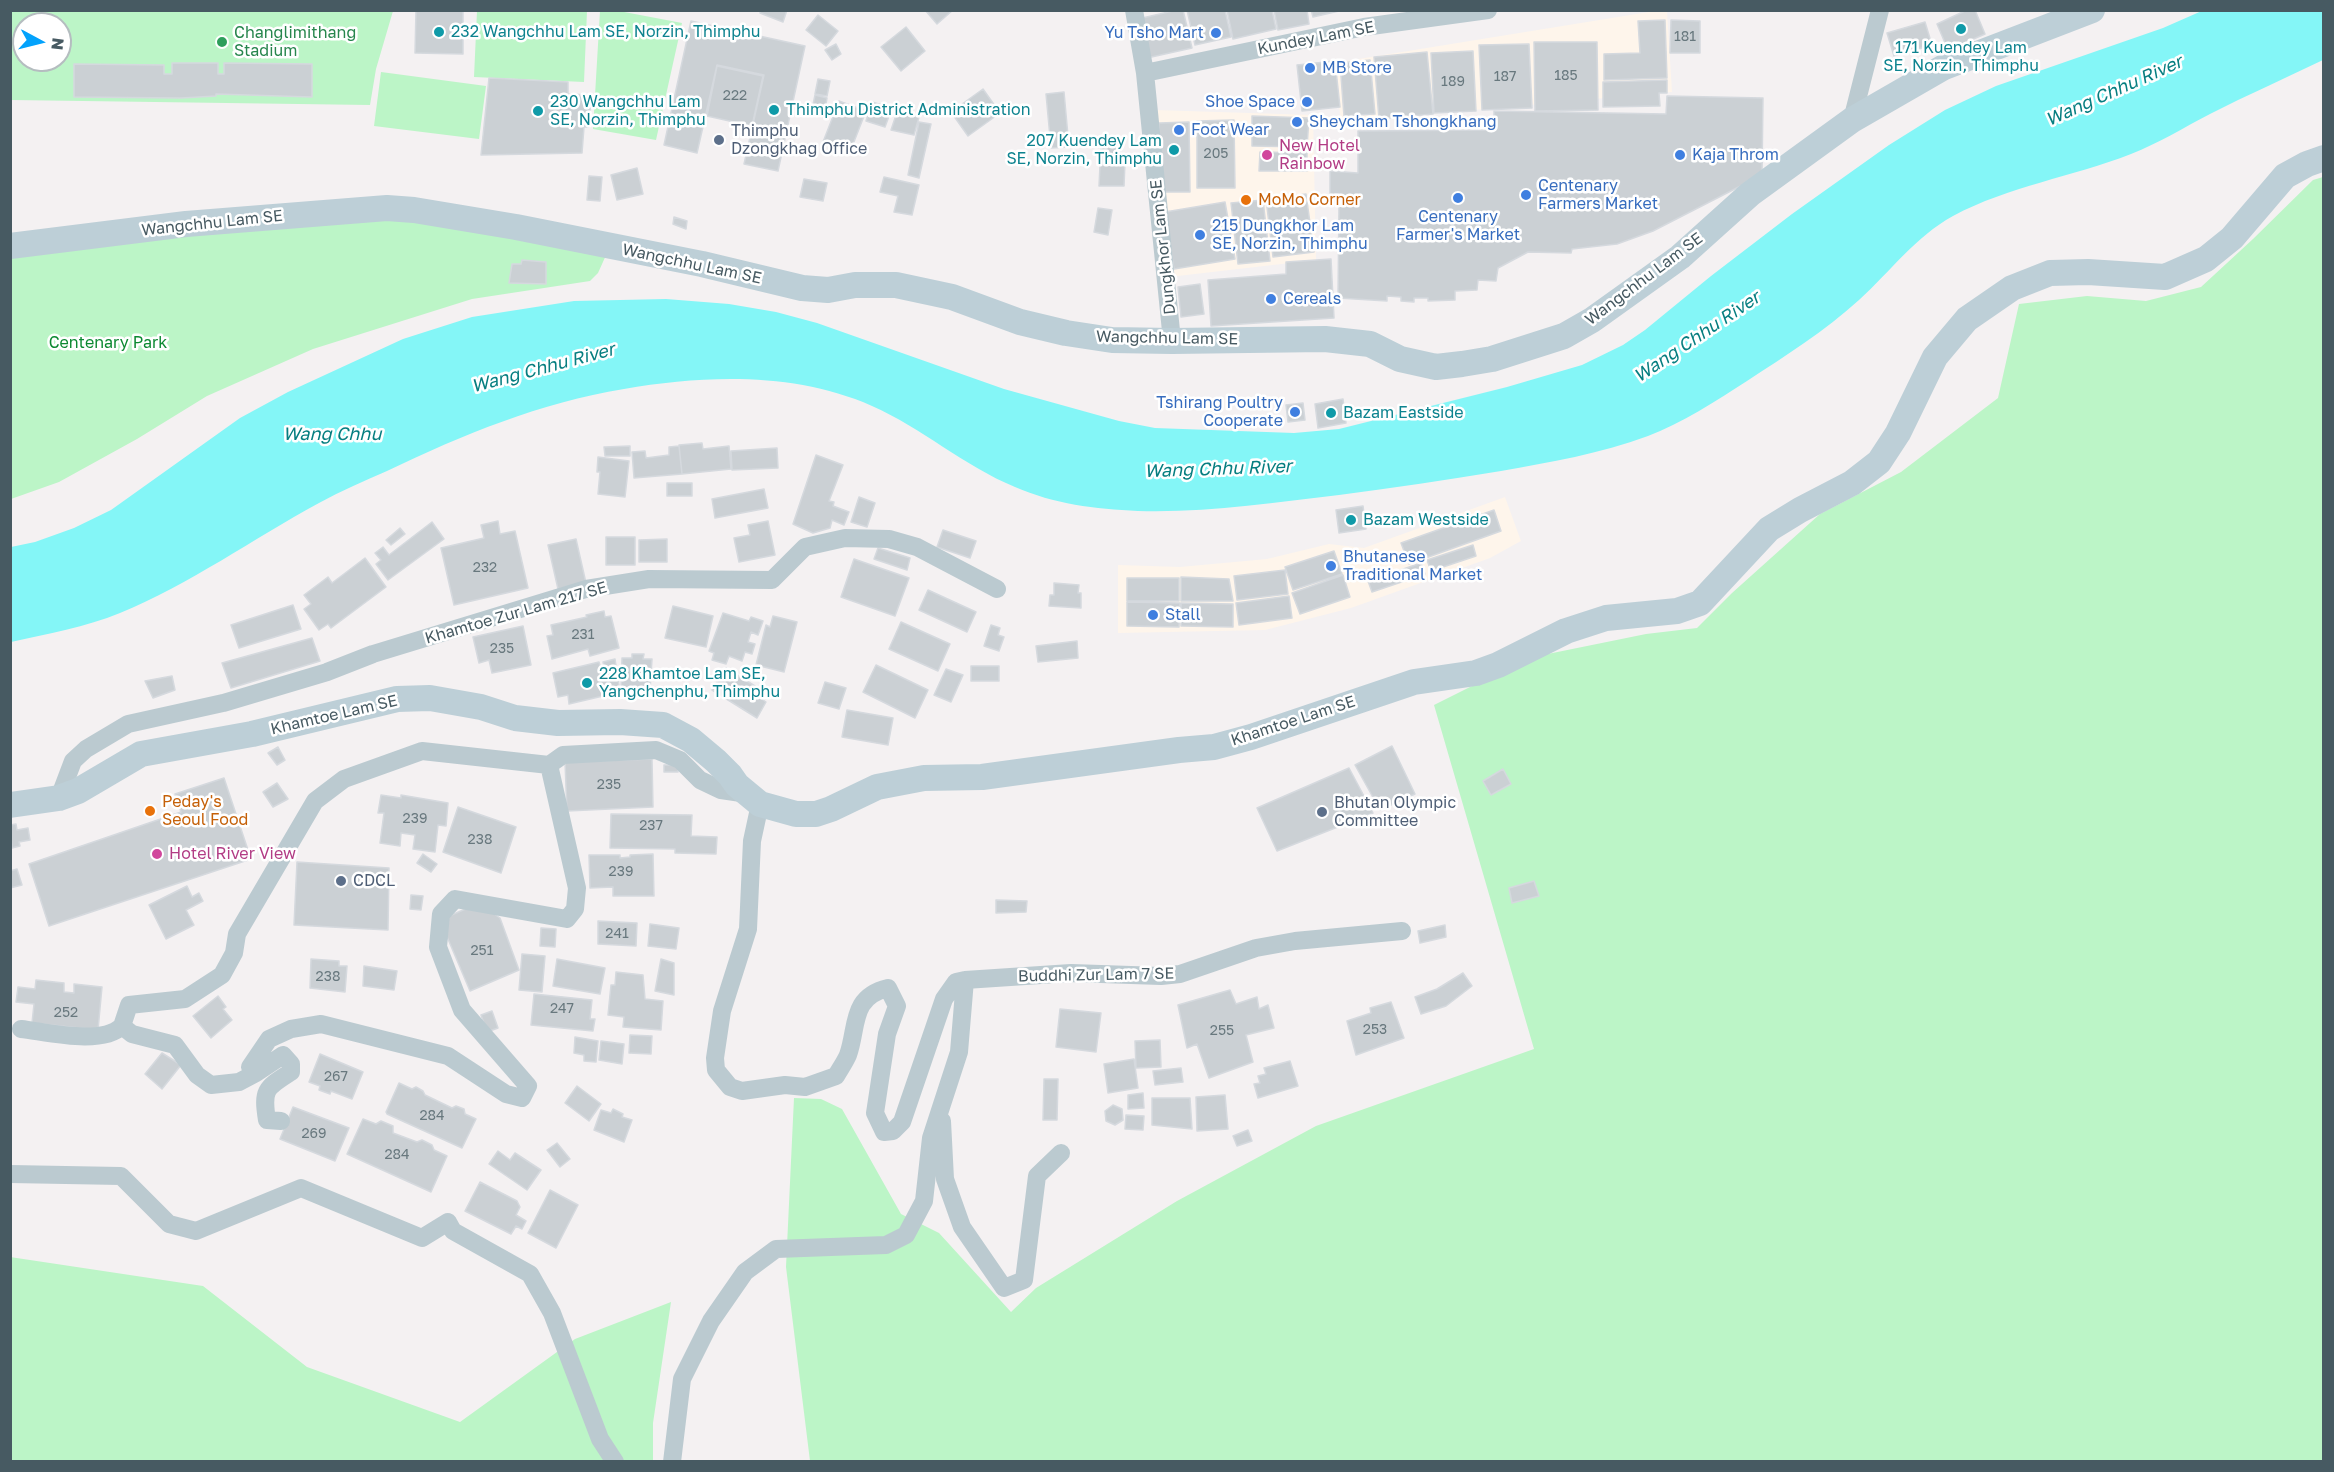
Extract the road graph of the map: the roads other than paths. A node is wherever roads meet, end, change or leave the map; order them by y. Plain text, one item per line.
1 (1134, 10) edge
2 (1488, 10) edge
3 (1880, 10) edge
4 (2092, 10) edge
5 (1145, 73) junction
6 (1852, 120) junction
7 (2324, 158) edge
8 (10, 246) edge
9 (1172, 341) junction
10 (997, 589) dead end
11 (549, 765) junction
12 (59, 798) junction
13 (755, 799) junction
14 (10, 805) edge
15 (1402, 930) dead end
16 (965, 980) junction
17 (122, 1026) junction
18 (21, 1029) dead end
19 (256, 1073) junction
20 (941, 1110) junction
21 (281, 1121) dead end
22 (1061, 1153) dead end
23 (10, 1174) edge
24 (615, 1461) edge
25 (672, 1461) edge

1 - 5 street, Dungkhor Lam SE
2 - 5 street, Kundey Lam SE
3 - 6 street
4 - 6 main road, Wangchhu Lam SE
5 - 9 street, Dungkhor Lam SE
6 - 9 main road, Wangchhu Lam SE
7 - 13 main road, Khamtoe Lam SE
8 - 9 main road, Wangchhu Lam SE
10 - 12 street, Khamtoe Zur Lam 217 SE
11 - 13 street
11 - 17 street
11 - 19 street
12 - 13 main road, Khamtoe Lam SE
12 - 14 main road, Khamtoe Lam SE
13 - 16 street
15 - 16 street, Buddhi Zur Lam 7 SE
16 - 20 street
17 - 18 street
17 - 19 street
19 - 21 street
20 - 22 street
20 - 25 street
23 - 24 street

